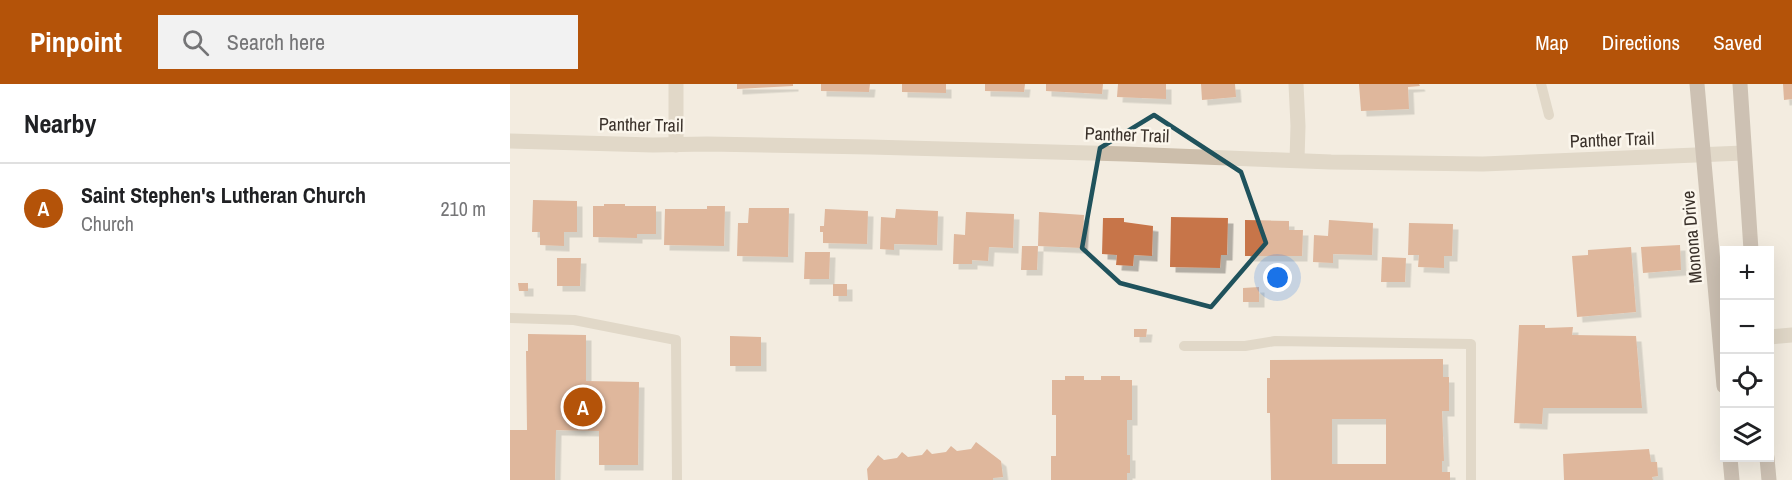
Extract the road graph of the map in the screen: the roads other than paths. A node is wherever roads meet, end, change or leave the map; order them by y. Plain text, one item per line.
1 (676, 84) edge
2 (1296, 84) edge
3 (1541, 84) edge
4 (1697, 84) edge
5 (1740, 84) edge
6 (1549, 115) dead end
7 (510, 141) edge
8 (676, 145) junction
9 (1743, 153) junction
10 (1704, 156) junction
11 (1297, 160) junction
12 (1751, 246) edge
13 (1720, 309) edge
14 (510, 318) edge
15 (1792, 335) edge
16 (1774, 337) edge
17 (1184, 346) dead end
18 (1730, 462) edge
19 (1767, 462) edge
20 (677, 480) edge
21 (1471, 480) edge
22 (1732, 480) edge
23 (1769, 480) edge

1 - 8 street
2 - 11 street
3 - 6 lane
4 - 10 street, Monona Drive
5 - 9 street
7 - 8 street, Panther Trail
8 - 11 street, Panther Trail
9 - 10 street, Panther Trail
9 - 12 street
10 - 11 street, Panther Trail
10 - 13 street, Monona Drive
14 - 20 lane
15 - 16 street
17 - 21 lane
18 - 22 street
19 - 23 street

